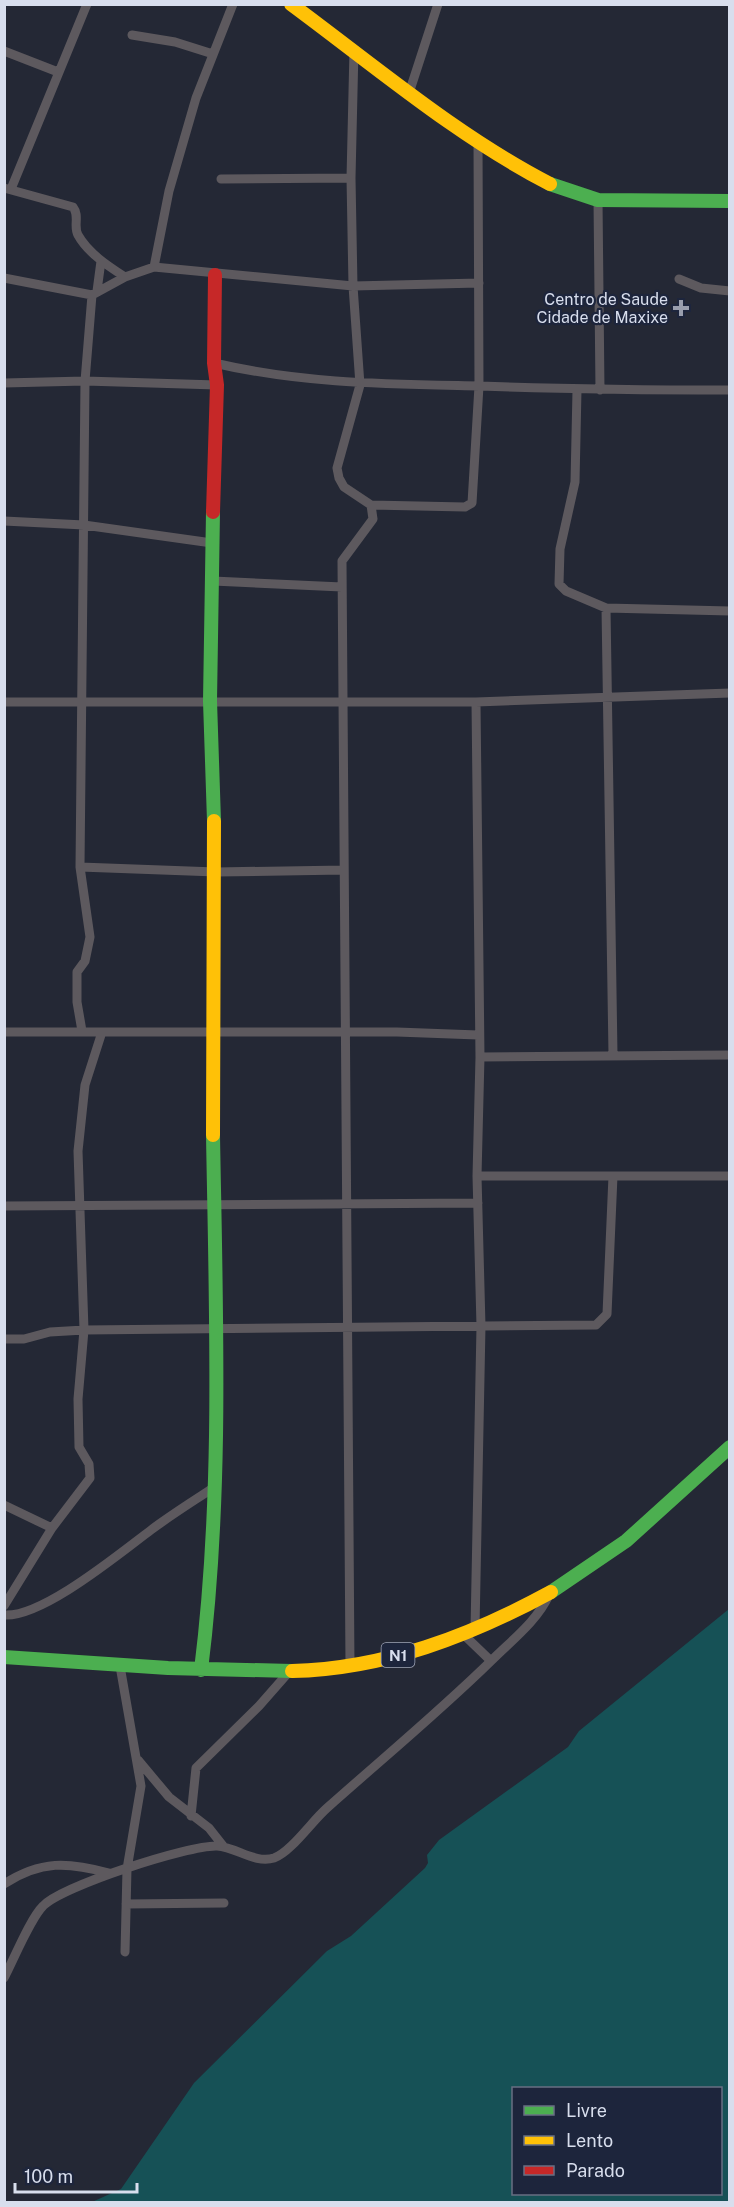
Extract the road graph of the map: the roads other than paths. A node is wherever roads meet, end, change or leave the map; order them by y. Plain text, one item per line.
1 (87, 4) edge
2 (233, 4) edge
3 (291, 4) edge
4 (438, 4) edge
5 (132, 35) dead end
6 (354, 49) junction
7 (4, 51) edge
8 (213, 54) junction
9 (58, 72) junction
10 (410, 90) junction
11 (478, 142) junction
12 (351, 178) junction
13 (221, 179) dead end
14 (8, 188) edge
15 (598, 200) junction
16 (729, 201) edge
17 (101, 261) junction
18 (154, 267) junction
19 (216, 275) junction
20 (125, 277) junction
21 (4, 278) edge
22 (679, 279) dead end
23 (479, 283) junction
24 (353, 286) junction
25 (729, 291) edge
26 (95, 293) junction
27 (214, 363) junction
28 (85, 381) junction
29 (4, 383) edge
30 (217, 385) junction
31 (360, 385) junction
32 (479, 386) junction
33 (577, 390) junction
34 (600, 390) junction
35 (729, 390) edge
36 (371, 505) junction
37 (4, 521) edge
38 (84, 525) junction
39 (212, 543) junction
40 (213, 581) junction
41 (342, 587) junction
42 (606, 608) junction
43 (729, 611) edge
44 (728, 694) edge
45 (608, 698) junction
46 (210, 701) junction
47 (4, 702) edge
48 (81, 702) junction
49 (343, 702) junction
50 (476, 702) junction
51 (80, 867) junction
52 (344, 870) junction
53 (216, 872) junction
54 (82, 1031) junction
55 (4, 1032) edge
56 (102, 1032) junction
57 (344, 1032) junction
58 (212, 1034) junction
59 (478, 1035) junction
60 (613, 1055) junction
61 (729, 1055) edge
62 (480, 1057) junction
63 (477, 1176) junction
64 (613, 1176) junction
65 (729, 1176) edge
66 (478, 1203) junction
67 (81, 1204) junction
68 (213, 1204) junction
69 (4, 1206) edge
70 (346, 1206) junction
71 (481, 1326) junction
72 (348, 1328) junction
73 (216, 1329) junction
74 (84, 1330) junction
75 (4, 1339) edge
76 (729, 1448) edge
77 (213, 1488) junction
78 (4, 1505) edge
79 (52, 1528) junction
80 (551, 1592) junction
81 (4, 1606) edge
82 (4, 1615) edge
83 (469, 1631) junction
84 (4, 1657) edge
85 (491, 1661) junction
86 (120, 1666) junction
87 (350, 1666) junction
88 (201, 1670) junction
89 (289, 1672) junction
90 (138, 1760) junction
91 (191, 1815) junction
92 (224, 1847) junction
93 (127, 1869) junction
94 (109, 1873) junction
95 (4, 1884) edge
96 (126, 1904) junction
97 (224, 1904) dead end
98 (125, 1952) dead end
99 (4, 1978) edge

1 - 9 street
2 - 8 street
3 - 6 main road
4 - 10 street
5 - 8 street
6 - 10 main road
6 - 12 street
7 - 9 street
8 - 18 street
9 - 14 street
10 - 11 main road
11 - 15 main road
11 - 23 street
12 - 13 street
12 - 24 street
14 - 17 street
15 - 16 main road
15 - 34 street
17 - 20 street
17 - 26 street
18 - 19 street
18 - 20 street
19 - 24 street
19 - 27 main road
20 - 26 street
21 - 26 street
22 - 25 street
23 - 24 street
23 - 32 street
24 - 31 street
26 - 28 street
27 - 30 main road
27 - 31 street
28 - 29 street
28 - 30 street
28 - 38 street
30 - 39 main road
31 - 32 street
31 - 36 street
32 - 33 street
32 - 36 street
33 - 34 street
33 - 42 street
34 - 35 street
36 - 41 street
37 - 38 street
38 - 39 street
38 - 48 street
39 - 40 main road
40 - 41 street
40 - 46 main road
41 - 49 street
42 - 43 street
42 - 45 street
44 - 45 street
45 - 50 street
45 - 60 street
46 - 48 street
46 - 49 street
46 - 53 main road
47 - 48 street
48 - 51 street
49 - 50 street
49 - 52 street
50 - 59 street
51 - 53 street
51 - 54 street
52 - 53 street
52 - 57 street
53 - 58 main road
54 - 55 street
54 - 56 street
56 - 58 street
56 - 67 street
57 - 58 street
57 - 59 street
57 - 70 street
58 - 68 main road
59 - 62 street
60 - 61 street
60 - 62 street
62 - 63 street
63 - 64 street
63 - 66 street
64 - 65 street
64 - 71 street
66 - 70 street
66 - 71 street
67 - 68 street
67 - 69 street
67 - 74 street
68 - 70 street
68 - 73 main road
70 - 72 street
71 - 72 street
71 - 83 street
72 - 73 street
72 - 87 street
73 - 74 street
73 - 77 main road
74 - 75 street
74 - 79 street
76 - 80 main road, N1
77 - 82 street
77 - 88 main road
78 - 79 street
79 - 81 street
80 - 83 main road, N1
80 - 85 street
83 - 85 street
83 - 87 main road, N1
84 - 86 main road, N1
85 - 92 street
86 - 88 main road, N1
86 - 90 street
87 - 89 main road, N1
88 - 89 main road, N1
89 - 91 street
90 - 91 street
90 - 93 street
91 - 92 street
92 - 93 street
93 - 94 street
93 - 96 street
94 - 95 street
94 - 99 street
96 - 97 street
96 - 98 street

